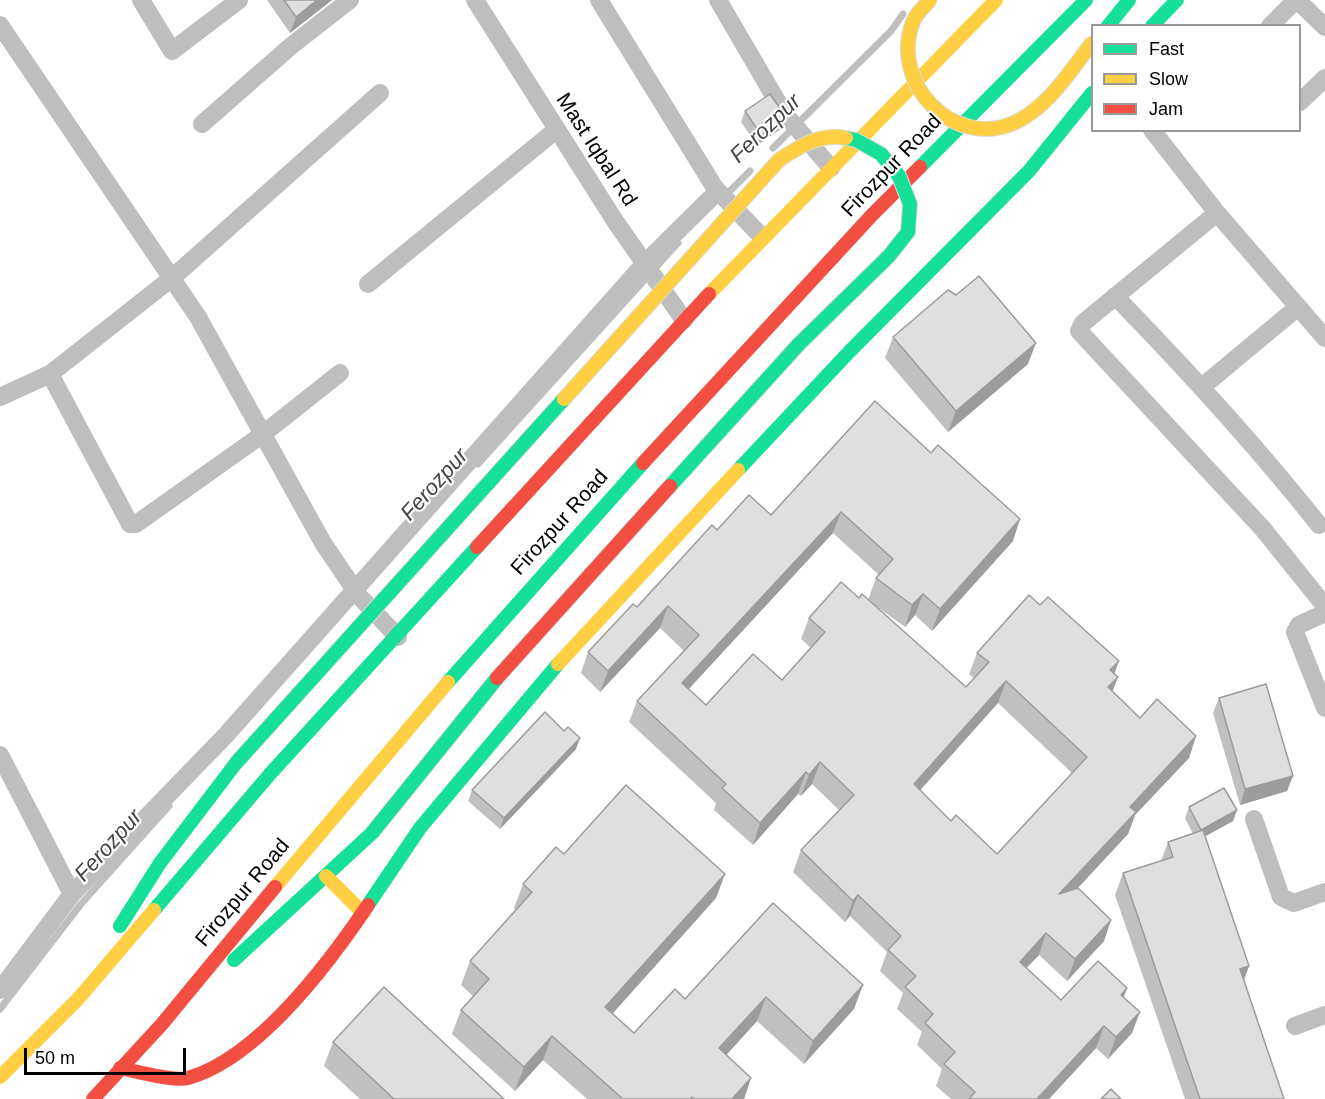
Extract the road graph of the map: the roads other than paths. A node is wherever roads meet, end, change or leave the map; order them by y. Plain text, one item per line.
1 (141, 0) edge
2 (238, 0) edge
3 (351, 0) edge
4 (476, 0) edge
5 (599, 0) edge
6 (718, 0) edge
7 (930, 0) edge
8 (1086, 0) edge
9 (1129, 0) edge
10 (1177, 0) edge
11 (1296, 0) edge
12 (987, 3) edge
13 (1110, 24) edge
14 (1154, 24) edge
15 (1272, 24) edge
16 (0, 25) edge
17 (1325, 27) edge
18 (1091, 45) edge
19 (1325, 78) edge
20 (380, 93) dead end
21 (1091, 94) edge
22 (1301, 100) edge
23 (202, 124) dead end
24 (556, 130) junction
25 (1154, 132) edge
26 (831, 168) junction
27 (718, 191) junction
28 (1217, 213) junction
29 (762, 237) junction
30 (645, 263) junction
31 (172, 279) junction
32 (368, 284) dead end
33 (1115, 296) junction
34 (1298, 307) junction
35 (684, 320) junction
36 (1325, 338) edge
37 (340, 373) dead end
38 (50, 374) junction
39 (1203, 387) junction
40 (0, 397) edge
41 (263, 434) junction
42 (1319, 525) dead end
43 (355, 591) junction
44 (1325, 606) edge
45 (1325, 613) edge
46 (398, 637) junction
47 (1325, 708) edge
48 (0, 755) edge
49 (1254, 819) dead end
50 (326, 876) junction
51 (1325, 892) edge
52 (72, 894) junction
53 (363, 913) junction
54 (0, 990) edge
55 (78, 999) junction
56 (1325, 1016) edge
57 (162, 1024) junction
58 (1295, 1026) dead end
59 (120, 1068) junction
60 (0, 1077) edge
61 (186, 1079) junction
62 (174, 1092) dead end
63 (93, 1099) edge

1 - 2 street
3 - 23 street
4 - 24 street, Mast Iqbal Rd
5 - 27 street
6 - 26 street
7 - 18 main road, bridge
8 - 57 main road, Firozpur Road
9 - 13 main road
10 - 14 main road
11 - 15 street
11 - 17 street
12 - 26 main road, Firozpur Road
16 - 31 street
19 - 22 street
20 - 31 street
21 - 53 main road
24 - 30 street, Mast Iqbal Rd
24 - 32 street
25 - 28 street
26 - 29 main road, Firozpur Road
27 - 29 street
27 - 30 street
28 - 33 street
28 - 34 street
29 - 35 main road, Firozpur Road
30 - 35 street, Mast Iqbal Rd
30 - 43 street
31 - 38 street
31 - 41 street
33 - 39 street
33 - 44 street
34 - 36 street
34 - 39 street
35 - 46 main road, Firozpur Road
37 - 41 street
38 - 40 street
38 - 41 street
39 - 42 street
41 - 43 street
43 - 46 street
43 - 52 street
45 - 47 street
46 - 55 main road, Firozpur Road
48 - 52 street
49 - 51 street
50 - 53 main road
50 - 55 main road, bridge
50 - 57 main road
52 - 54 street
53 - 61 main road
55 - 60 main road, Firozpur Road
56 - 58 street
57 - 59 main road, Firozpur Road
59 - 61 main road
59 - 63 main road, Firozpur Road
61 - 62 main road

